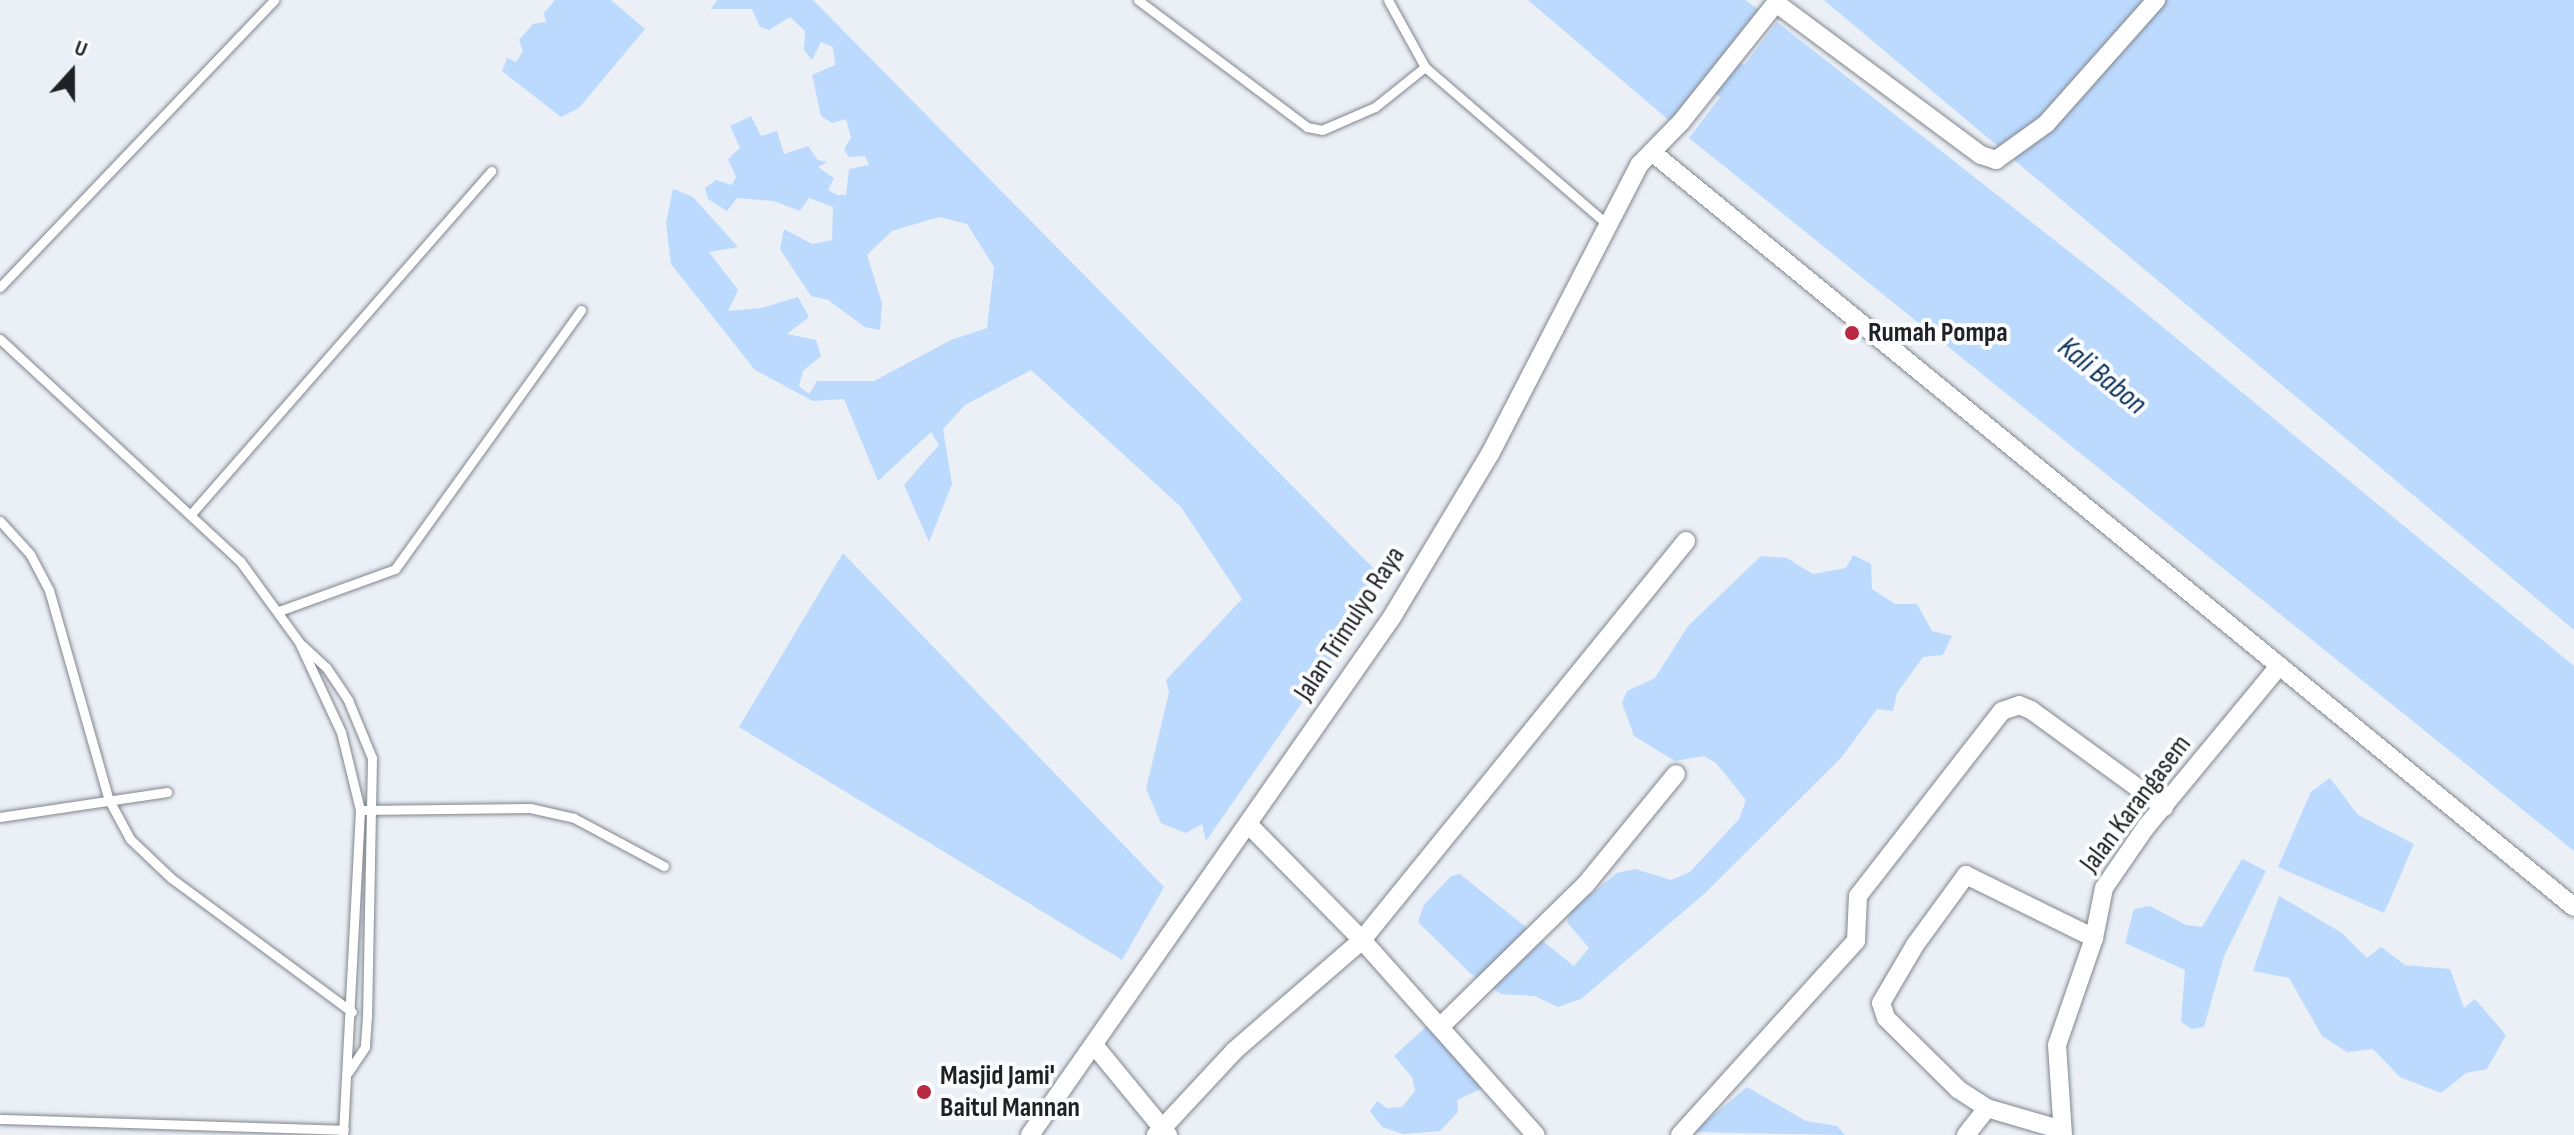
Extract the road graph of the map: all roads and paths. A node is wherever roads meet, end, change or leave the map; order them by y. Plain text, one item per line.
1 (274, 0) edge
2 (1138, 0) edge
3 (1388, 0) edge
4 (2156, 0) edge
5 (1425, 67) junction
6 (1653, 153) junction
7 (491, 171) dead end
8 (1606, 223) junction
9 (0, 287) edge
10 (581, 310) dead end
11 (0, 339) edge
12 (191, 514) junction
13 (0, 521) edge
14 (1686, 541) dead end
15 (279, 611) junction
16 (299, 642) junction
17 (2279, 666) junction
18 (1676, 774) dead end
19 (167, 792) dead end
20 (109, 800) junction
21 (2164, 807) junction
22 (375, 809) junction
23 (360, 810) junction
24 (0, 817) edge
25 (1250, 826) junction
26 (664, 866) dead end
27 (2574, 907) edge
28 (2094, 938) junction
29 (1362, 940) junction
30 (352, 1012) junction
31 (1441, 1026) junction
32 (1094, 1045) junction
33 (348, 1072) junction
34 (1987, 1108) junction
35 (0, 1119) edge
36 (344, 1132) edge
37 (2063, 1132) edge
38 (1162, 1133) edge
39 (1030, 1135) edge
40 (1536, 1135) edge
41 (1680, 1135) edge
42 (1966, 1135) edge

1 - 9 lane
2 - 5 lane
3 - 5 lane
4 - 6 street, Jalan Trimulyo Raya
5 - 8 lane
6 - 8 street, Jalan Trimulyo Raya
6 - 17 street
7 - 12 lane
8 - 25 street, Jalan Trimulyo Raya
10 - 15 lane
11 - 12 lane
12 - 15 lane
13 - 20 lane
14 - 29 street
15 - 16 lane
16 - 22 lane
16 - 23 lane
17 - 21 street, Jalan Karangasem
17 - 27 street
18 - 31 street
19 - 20 lane
20 - 24 lane
20 - 30 lane
21 - 28 street, Jalan Karangasem
21 - 41 street
22 - 23 lane
22 - 26 lane
22 - 33 lane
23 - 30 lane
25 - 29 street
25 - 32 street, Jalan Trimulyo Raya
28 - 34 street
28 - 37 street, Jalan Karangasem
29 - 31 street
29 - 38 street
30 - 33 lane
31 - 40 street
32 - 38 street
32 - 39 street, Jalan Trimulyo Raya
33 - 36 lane
34 - 37 street
34 - 42 street
35 - 36 lane

